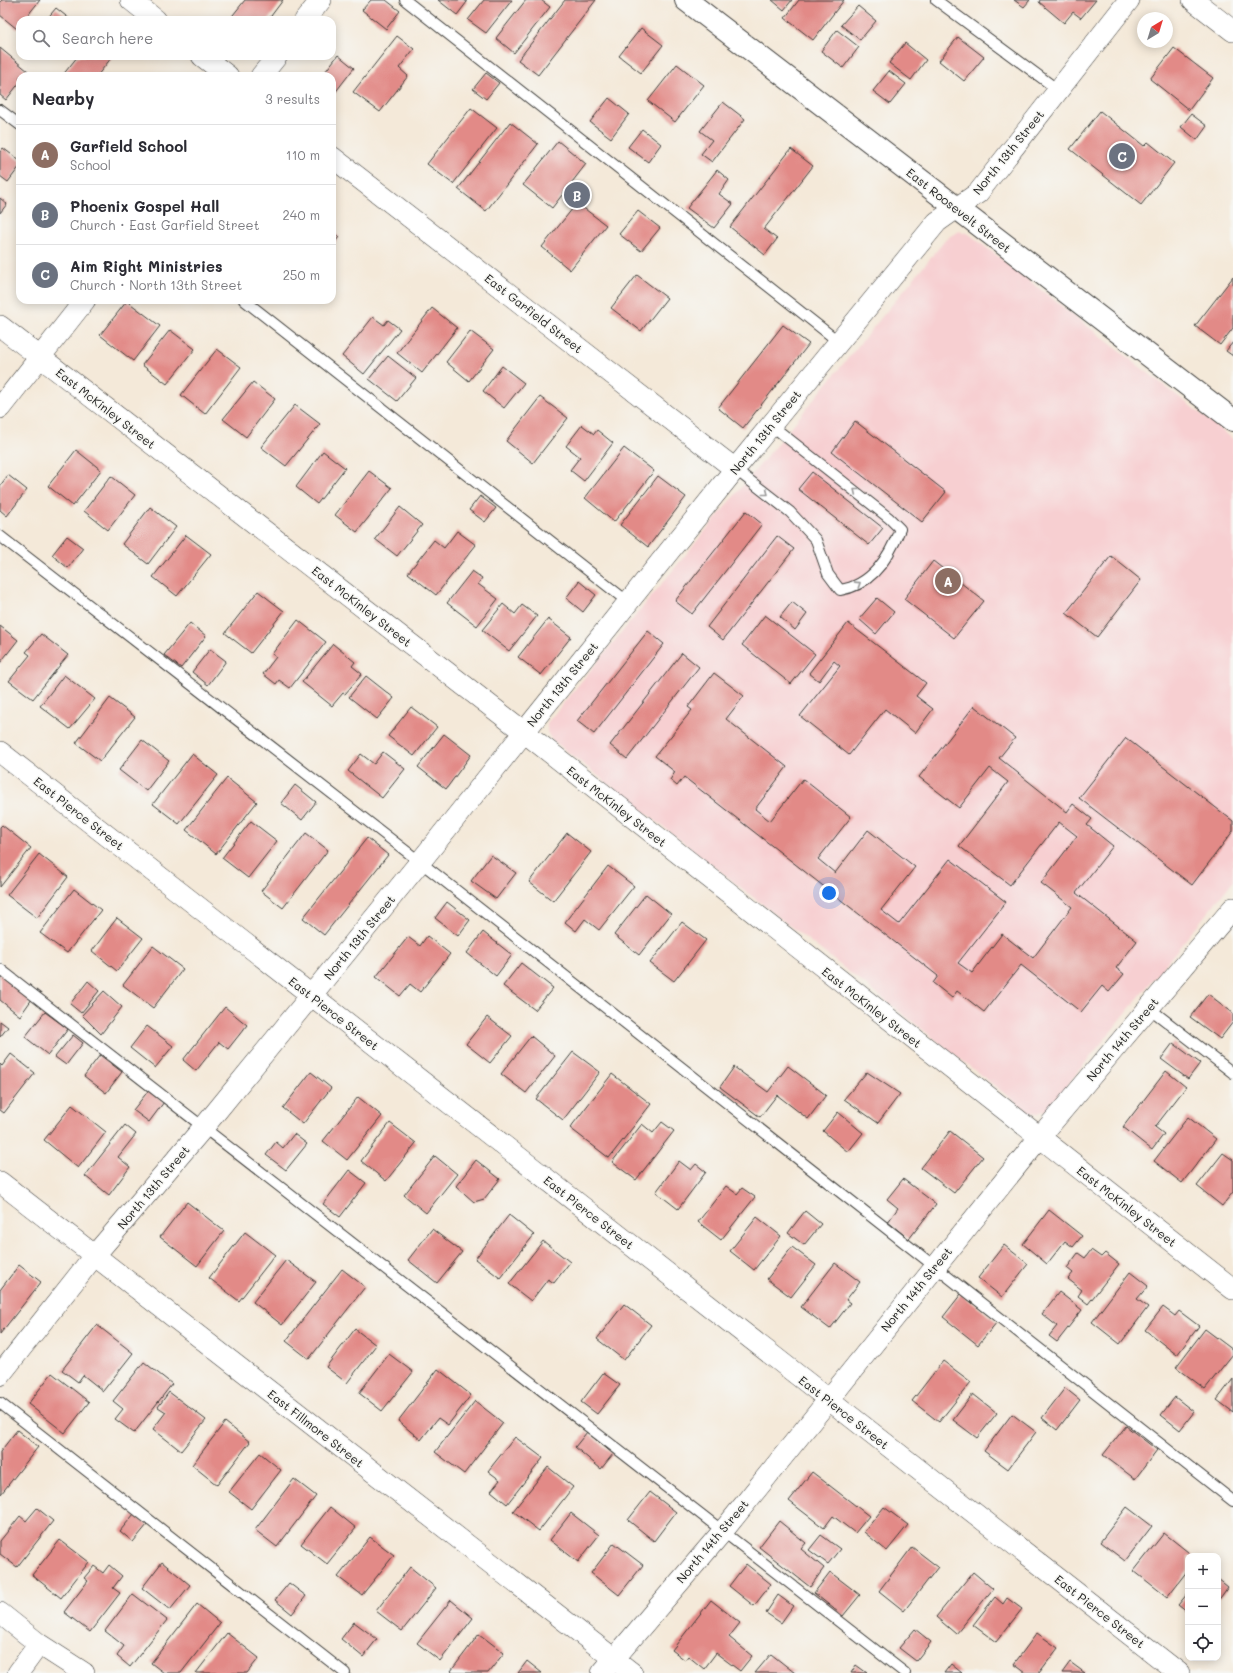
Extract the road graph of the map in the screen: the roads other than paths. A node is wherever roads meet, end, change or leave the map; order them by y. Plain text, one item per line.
1 (131, 0) edge
2 (321, 0) edge
3 (405, 0) edge
4 (686, 0) edge
5 (936, 0) edge
6 (1129, 0) edge
7 (1193, 0) edge
8 (151, 16) edge
9 (308, 16) edge
10 (1233, 31) edge
11 (207, 60) edge
12 (274, 60) edge
13 (223, 72) edge
14 (264, 72) edge
15 (1058, 90) junction
16 (0, 110) edge
17 (16, 122) edge
18 (336, 160) edge
19 (957, 209) junction
20 (82, 304) edge
21 (249, 304) edge
22 (0, 326) edge
23 (839, 342) junction
24 (40, 357) junction
25 (0, 408) edge
26 (1233, 420) edge
27 (771, 425) junction
28 (735, 469) junction
29 (0, 536) edge
30 (628, 602) junction
31 (524, 732) junction
32 (0, 752) edge
33 (420, 862) junction
34 (1233, 908) edge
35 (0, 969) edge
36 (311, 995) junction
37 (1149, 1008) junction
38 (1233, 1073) edge
39 (203, 1128) junction
40 (1039, 1138) junction
41 (0, 1182) edge
42 (94, 1256) junction
43 (934, 1268) junction
44 (1233, 1289) edge
45 (0, 1375) edge
46 (828, 1399) junction
47 (0, 1403) edge
48 (1233, 1501) edge
49 (723, 1531) junction
50 (0, 1614) edge
51 (40, 1644) junction
52 (608, 1666) edge
53 (18, 1673) edge
54 (84, 1673) edge
55 (344, 1673) edge
56 (632, 1673) edge
57 (905, 1673) edge
58 (1178, 1673) edge

1 - 8 street
2 - 9 street
3 - 23 lane
4 - 19 street, East Roosevelt Street
5 - 15 lane
6 - 15 street, North 13th Street
7 - 10 street
11 - 13 street
12 - 14 street
15 - 19 street, North 13th Street
16 - 17 lane
18 - 28 street, East Garfield Street
19 - 23 street, North 13th Street
19 - 26 street, East Roosevelt Street
20 - 24 street
21 - 30 lane
22 - 24 street, East McKinley Street
23 - 27 street, North 13th Street
24 - 25 street
24 - 31 street, East McKinley Street
27 - 28 street, North 13th Street
28 -> 27 lane
28 - 30 street, North 13th Street
29 - 33 lane
30 - 31 street, North 13th Street
31 - 33 street, North 13th Street
31 - 40 street, East McKinley Street
32 - 36 street, East Pierce Street
33 - 36 street, North 13th Street
33 - 43 lane
34 - 37 street, North 14th Street
35 - 39 lane
36 - 39 street, North 13th Street
36 - 46 street, East Pierce Street
37 - 38 lane
37 - 40 street, North 14th Street
39 - 42 street, North 13th Street
39 - 49 lane
40 - 43 street, North 14th Street
40 - 44 street, East McKinley Street
41 - 42 street, East Fillmore Street
42 - 45 street, North 13th Street
42 - 52 street, East Fillmore Street
43 - 46 street, North 14th Street
43 - 48 lane
46 - 49 street, North 14th Street
46 - 58 street, East Pierce Street
47 - 55 lane
49 - 52 street, North 14th Street
49 - 57 lane
50 - 51 street
51 - 53 street
51 - 54 street
52 - 56 street, East Fillmore Street

